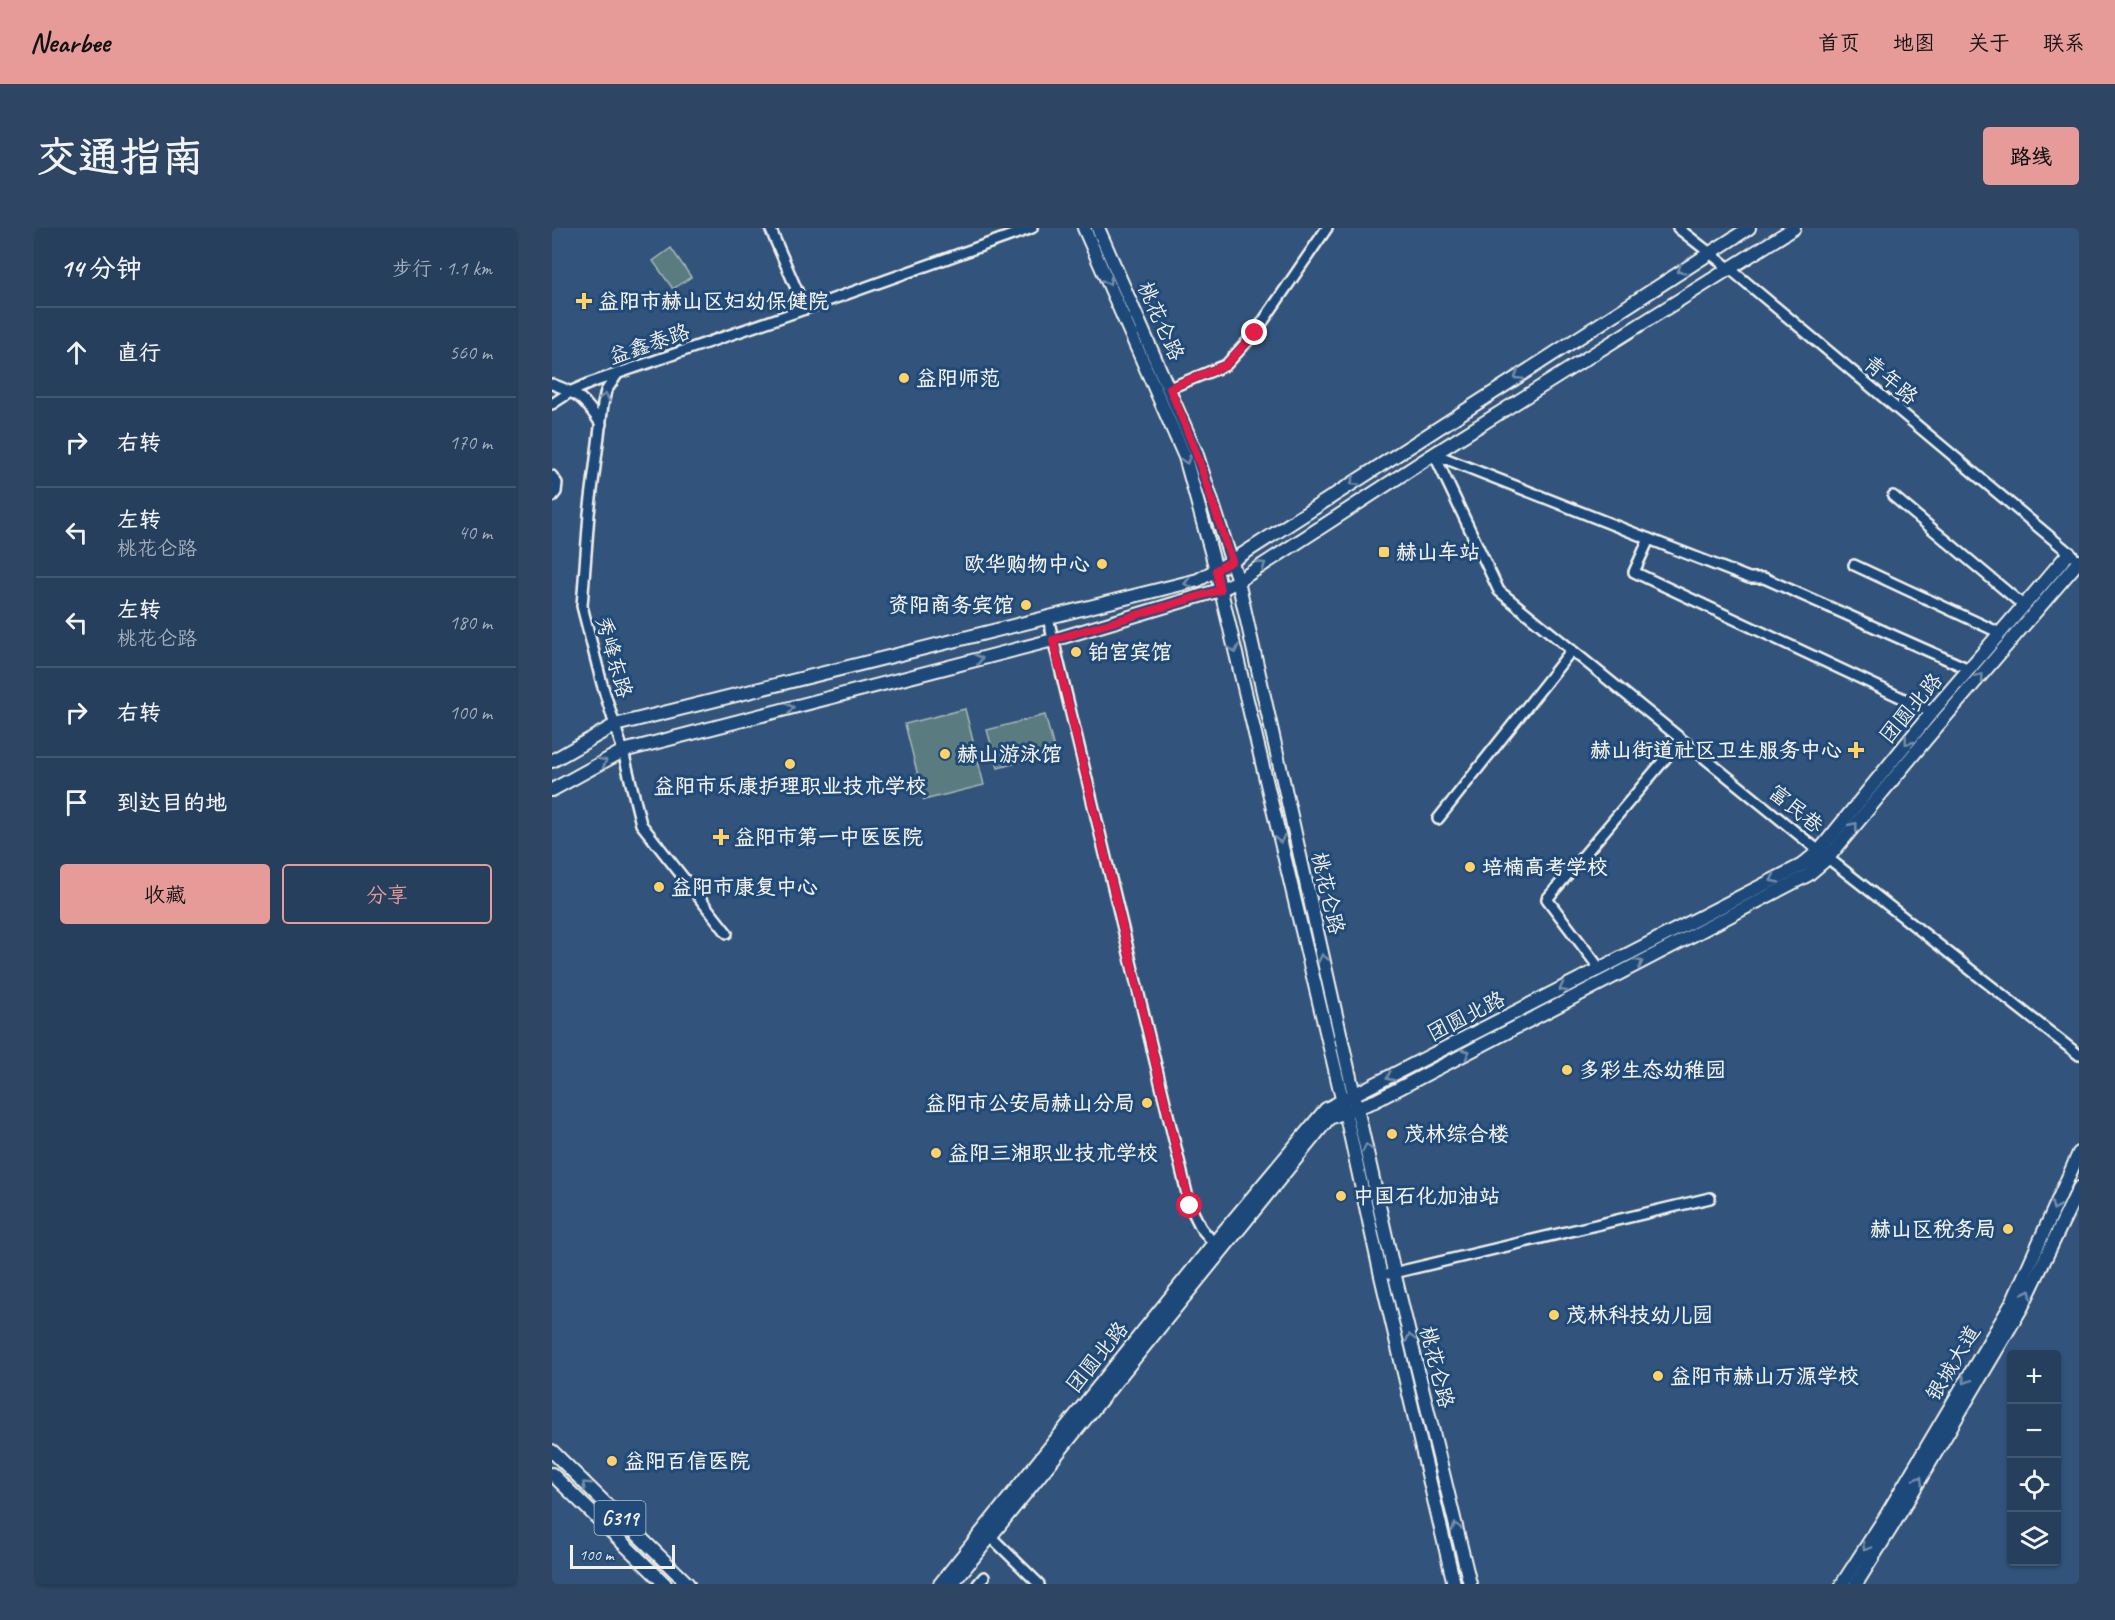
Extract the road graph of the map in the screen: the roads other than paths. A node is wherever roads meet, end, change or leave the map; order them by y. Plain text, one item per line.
1 (770, 228) edge
2 (1032, 228) edge
3 (1084, 228) edge
4 (1098, 228) edge
5 (1327, 228) edge
6 (1678, 228) edge
7 (1749, 228) edge
8 (1794, 228) edge
9 (1709, 253) junction
10 (1729, 268) junction
11 (805, 309) junction
12 (618, 373) junction
13 (552, 384) edge
14 (1170, 388) junction
15 (572, 391) junction
16 (552, 404) edge
17 (601, 424) junction
18 (1434, 454) junction
19 (552, 476) edge
20 (1893, 496) dead end
21 (552, 497) edge
22 (1649, 539) junction
23 (2076, 558) edge
24 (1232, 561) junction
25 (1854, 565) dead end
26 (1216, 570) junction
27 (1238, 581) junction
28 (1220, 590) junction
29 (2024, 606) junction
30 (1048, 618) junction
31 (2000, 633) junction
32 (1053, 640) junction
33 (1571, 651) junction
34 (1969, 669) junction
35 (1932, 712) junction
36 (615, 725) junction
37 (1681, 740) junction
38 (623, 751) junction
39 (552, 761) edge
40 (552, 790) edge
41 (1438, 819) dead end
42 (1824, 854) junction
43 (727, 933) dead end
44 (1600, 969) junction
45 (2079, 1055) edge
46 (1350, 1104) junction
47 (2079, 1153) edge
48 (2079, 1188) edge
49 (1710, 1198) dead end
50 (1217, 1247) junction
51 (1394, 1272) junction
52 (1381, 1276) junction
53 (552, 1451) edge
54 (552, 1474) edge
55 (990, 1536) junction
56 (665, 1584) edge
57 (688, 1584) edge
58 (940, 1584) edge
59 (952, 1584) edge
60 (1039, 1584) edge
61 (1454, 1584) edge
62 (1470, 1584) edge
63 (1842, 1584) edge
64 (1856, 1584) edge

1 - 11 street
2 - 11 street, 益鑫泰路
3 -> 26 main road, 桃花仑路
4 - 14 main road, 桃花仑路
5 - 14 street
6 - 9 street, 青年路
7 - 9 main road
8 - 10 main road
9 - 10 street, 青年路
9 -> 24 main road
10 - 18 main road
10 - 23 street, 青年路
11 - 12 street, 益鑫泰路
12 - 15 street, 益鑫泰路
17 -> 12 street, 秀峰东路
13 - 15 street
14 - 24 main road, 桃花仑路
15 - 16 street, 益鑫泰路
15 - 17 street
17 - 36 street, 秀峰东路
18 - 22 street
27 -> 18 main road
18 - 33 street, 富民巷
19 - 21 street
20 - 29 street
22 - 34 street
22 - 35 street
23 - 29 main road, 团圆北路
42 -> 23 main road, 团圆北路
24 - 26 main road
24 - 27 main road, 桃花仑路
25 - 31 street
26 - 28 main road, 桃花仑路
26 -> 30 main road
27 - 28 main road
46 -> 27 main road, 桃花仑路
28 - 32 main road
28 -> 46 main road, 桃花仑路
29 - 31 main road, 团圆北路
30 - 32 street
30 - 36 main road
31 - 34 main road, 团圆北路
38 -> 32 main road
32 - 50 street
33 - 37 street, 富民巷
33 - 41 street
34 - 35 main road, 团圆北路
35 -> 42 main road, 团圆北路
36 - 38 street, 秀峰东路
36 - 39 main road
37 - 42 street, 富民巷
37 - 44 street
40 -> 38 main road
38 - 43 street, 秀峰东路
42 -> 44 main road, 团圆北路
42 - 45 street, 富民巷
46 -> 42 main road, 团圆北路
44 -> 46 main road, 团圆北路
46 - 50 main road, 团圆北路
51 -> 46 main road, 桃花仑路
46 - 52 main road, 桃花仑路
47 -> 63 main road, 银城大道
64 -> 48 main road, 银城大道
49 - 51 street
50 - 55 main road, 团圆北路
50 - 58 main road, 团圆北路
51 - 52 street
62 -> 51 main road, 桃花仑路
52 - 61 main road, 桃花仑路
57 -> 53 main road, G319
54 - 56 main road, G319
55 - 59 main road, 团圆北路
55 - 60 street

